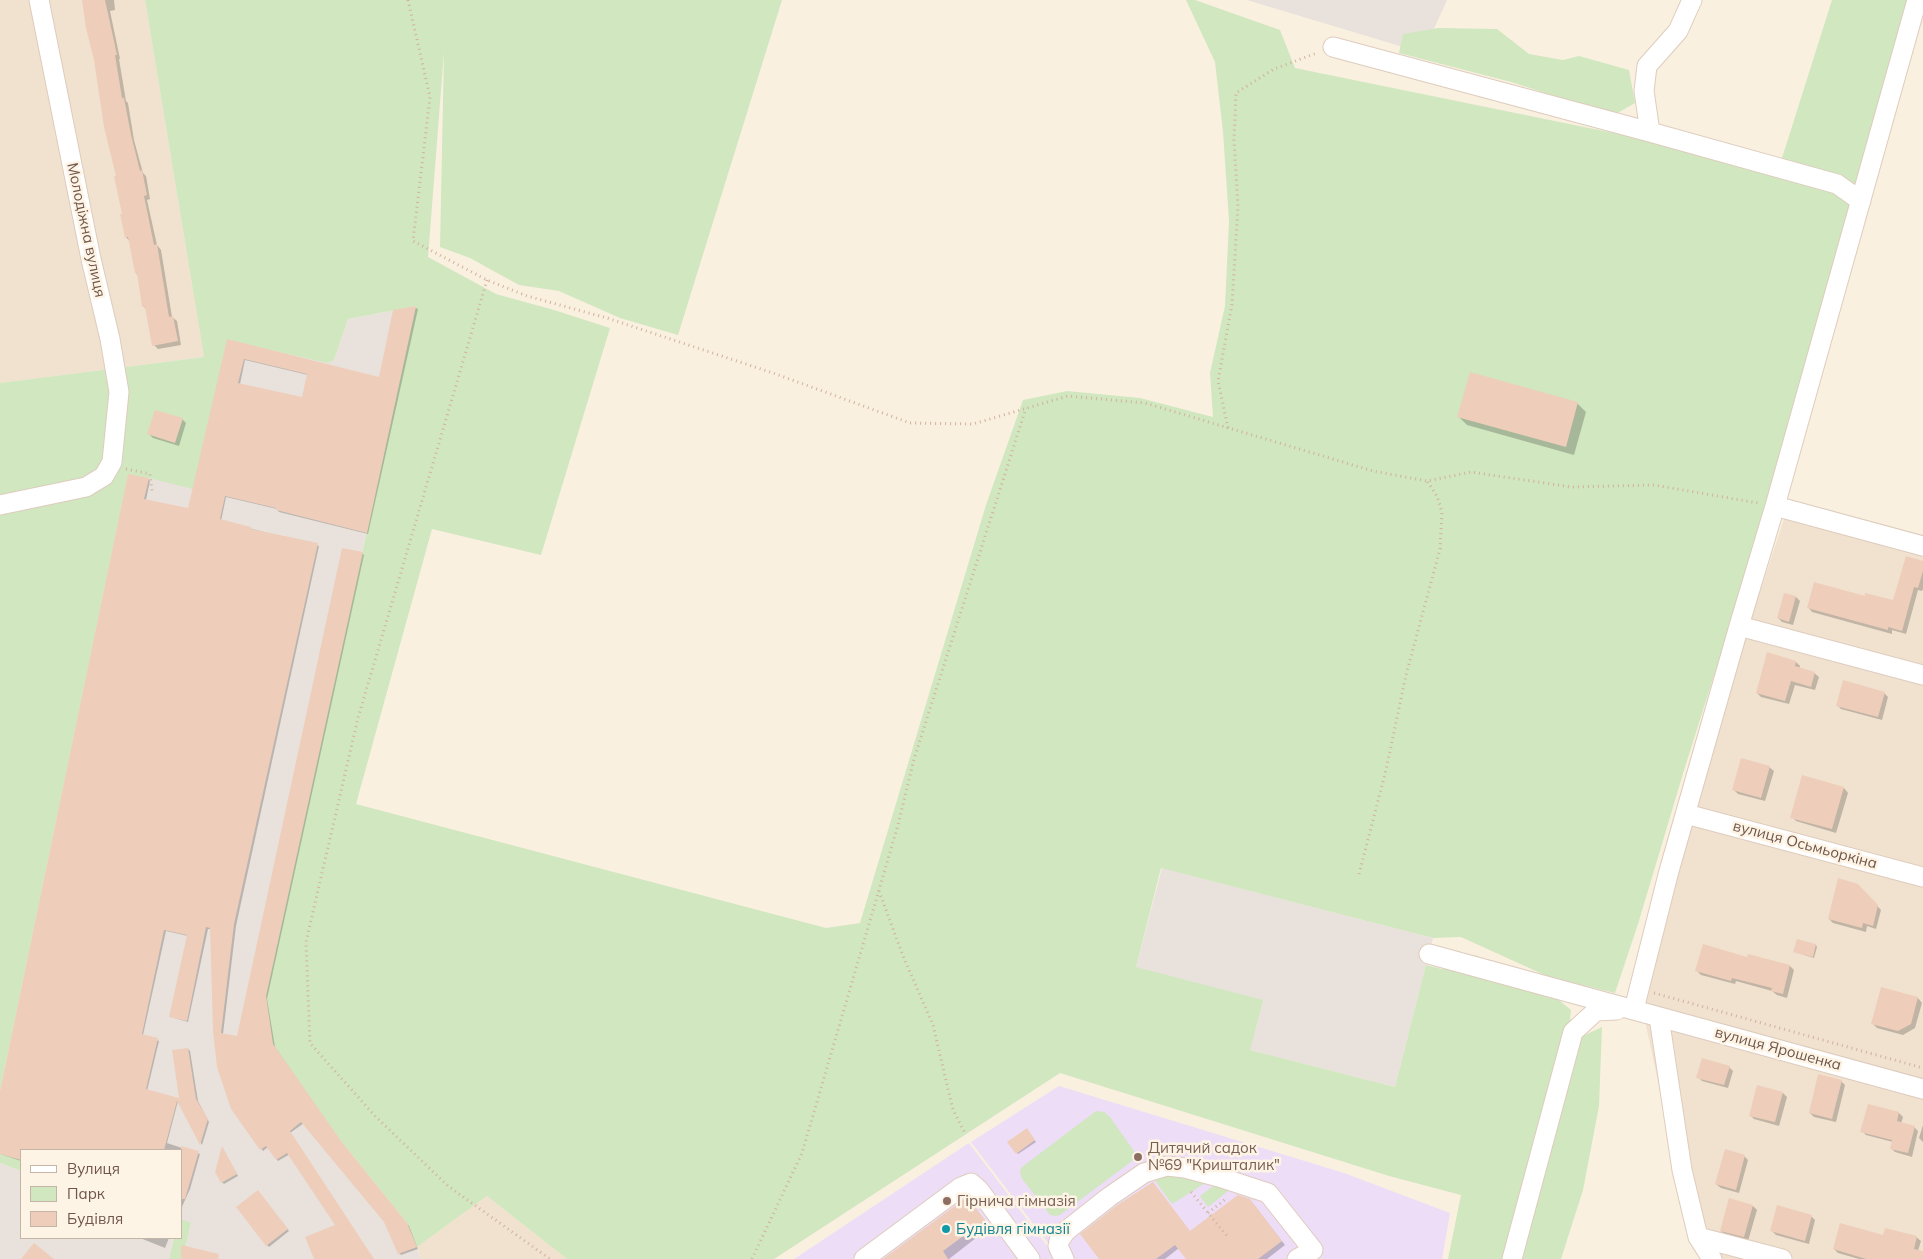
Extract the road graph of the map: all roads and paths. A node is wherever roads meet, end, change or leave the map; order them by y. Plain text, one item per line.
1 (39, 0) edge
2 (408, 0) edge
3 (1692, 0) edge
4 (1917, 0) edge
5 (1333, 47) joint
6 (1650, 132) junction
7 (1861, 201) junction
8 (487, 280) junction
9 (1026, 407) junction
10 (1228, 428) junction
11 (112, 462) junction
12 (1427, 481) junction
13 (152, 491) dead end
14 (0, 505) edge
15 (1775, 506) junction
16 (1923, 546) edge
17 (1739, 626) junction
18 (1923, 675) edge
19 (1686, 814) junction
20 (1359, 874) dead end
21 (1923, 877) edge
22 (879, 891) junction
23 (1429, 954) dead end
24 (1639, 989) junction
25 (1634, 1009) junction
26 (1660, 1017) junction
27 (1923, 1068) edge
28 (1923, 1088) edge
29 (966, 1136) dead end
30 (1191, 1192) dead end
31 (1227, 1236) dead end
32 (1698, 1237) junction
33 (1307, 1257) edge
34 (550, 1259) edge
35 (752, 1259) edge
36 (864, 1259) edge
37 (1030, 1259) edge
38 (1064, 1259) edge
39 (1512, 1259) edge
40 (1712, 1259) edge
41 (1782, 1259) edge

1 - 11 street, Молодіжна вулиця
2 - 8 path
3 - 6 street
4 - 7 street
5 - 6 street
5 - 10 path
6 - 7 street
7 - 15 street
8 - 9 path
8 - 34 path
9 - 10 path
9 - 22 path
10 - 12 path
11 - 13 path
11 - 14 street
12 - 15 path
12 - 20 path
15 - 16 street
15 - 17 street
17 - 18 street
17 - 19 street
19 - 21 street, вулиця Осьмьоркіна
19 - 24 street
22 - 29 path
22 - 35 path
23 - 25 street, вулиця Ярошенка
24 - 25 street
24 - 27 path
25 - 26 street, вулиця Ярошенка
25 - 39 street
26 - 28 street, вулиця Ярошенка
26 - 32 street
30 - 31 path
32 - 40 street
32 - 41 street
33 - 38 street
36 - 37 street

